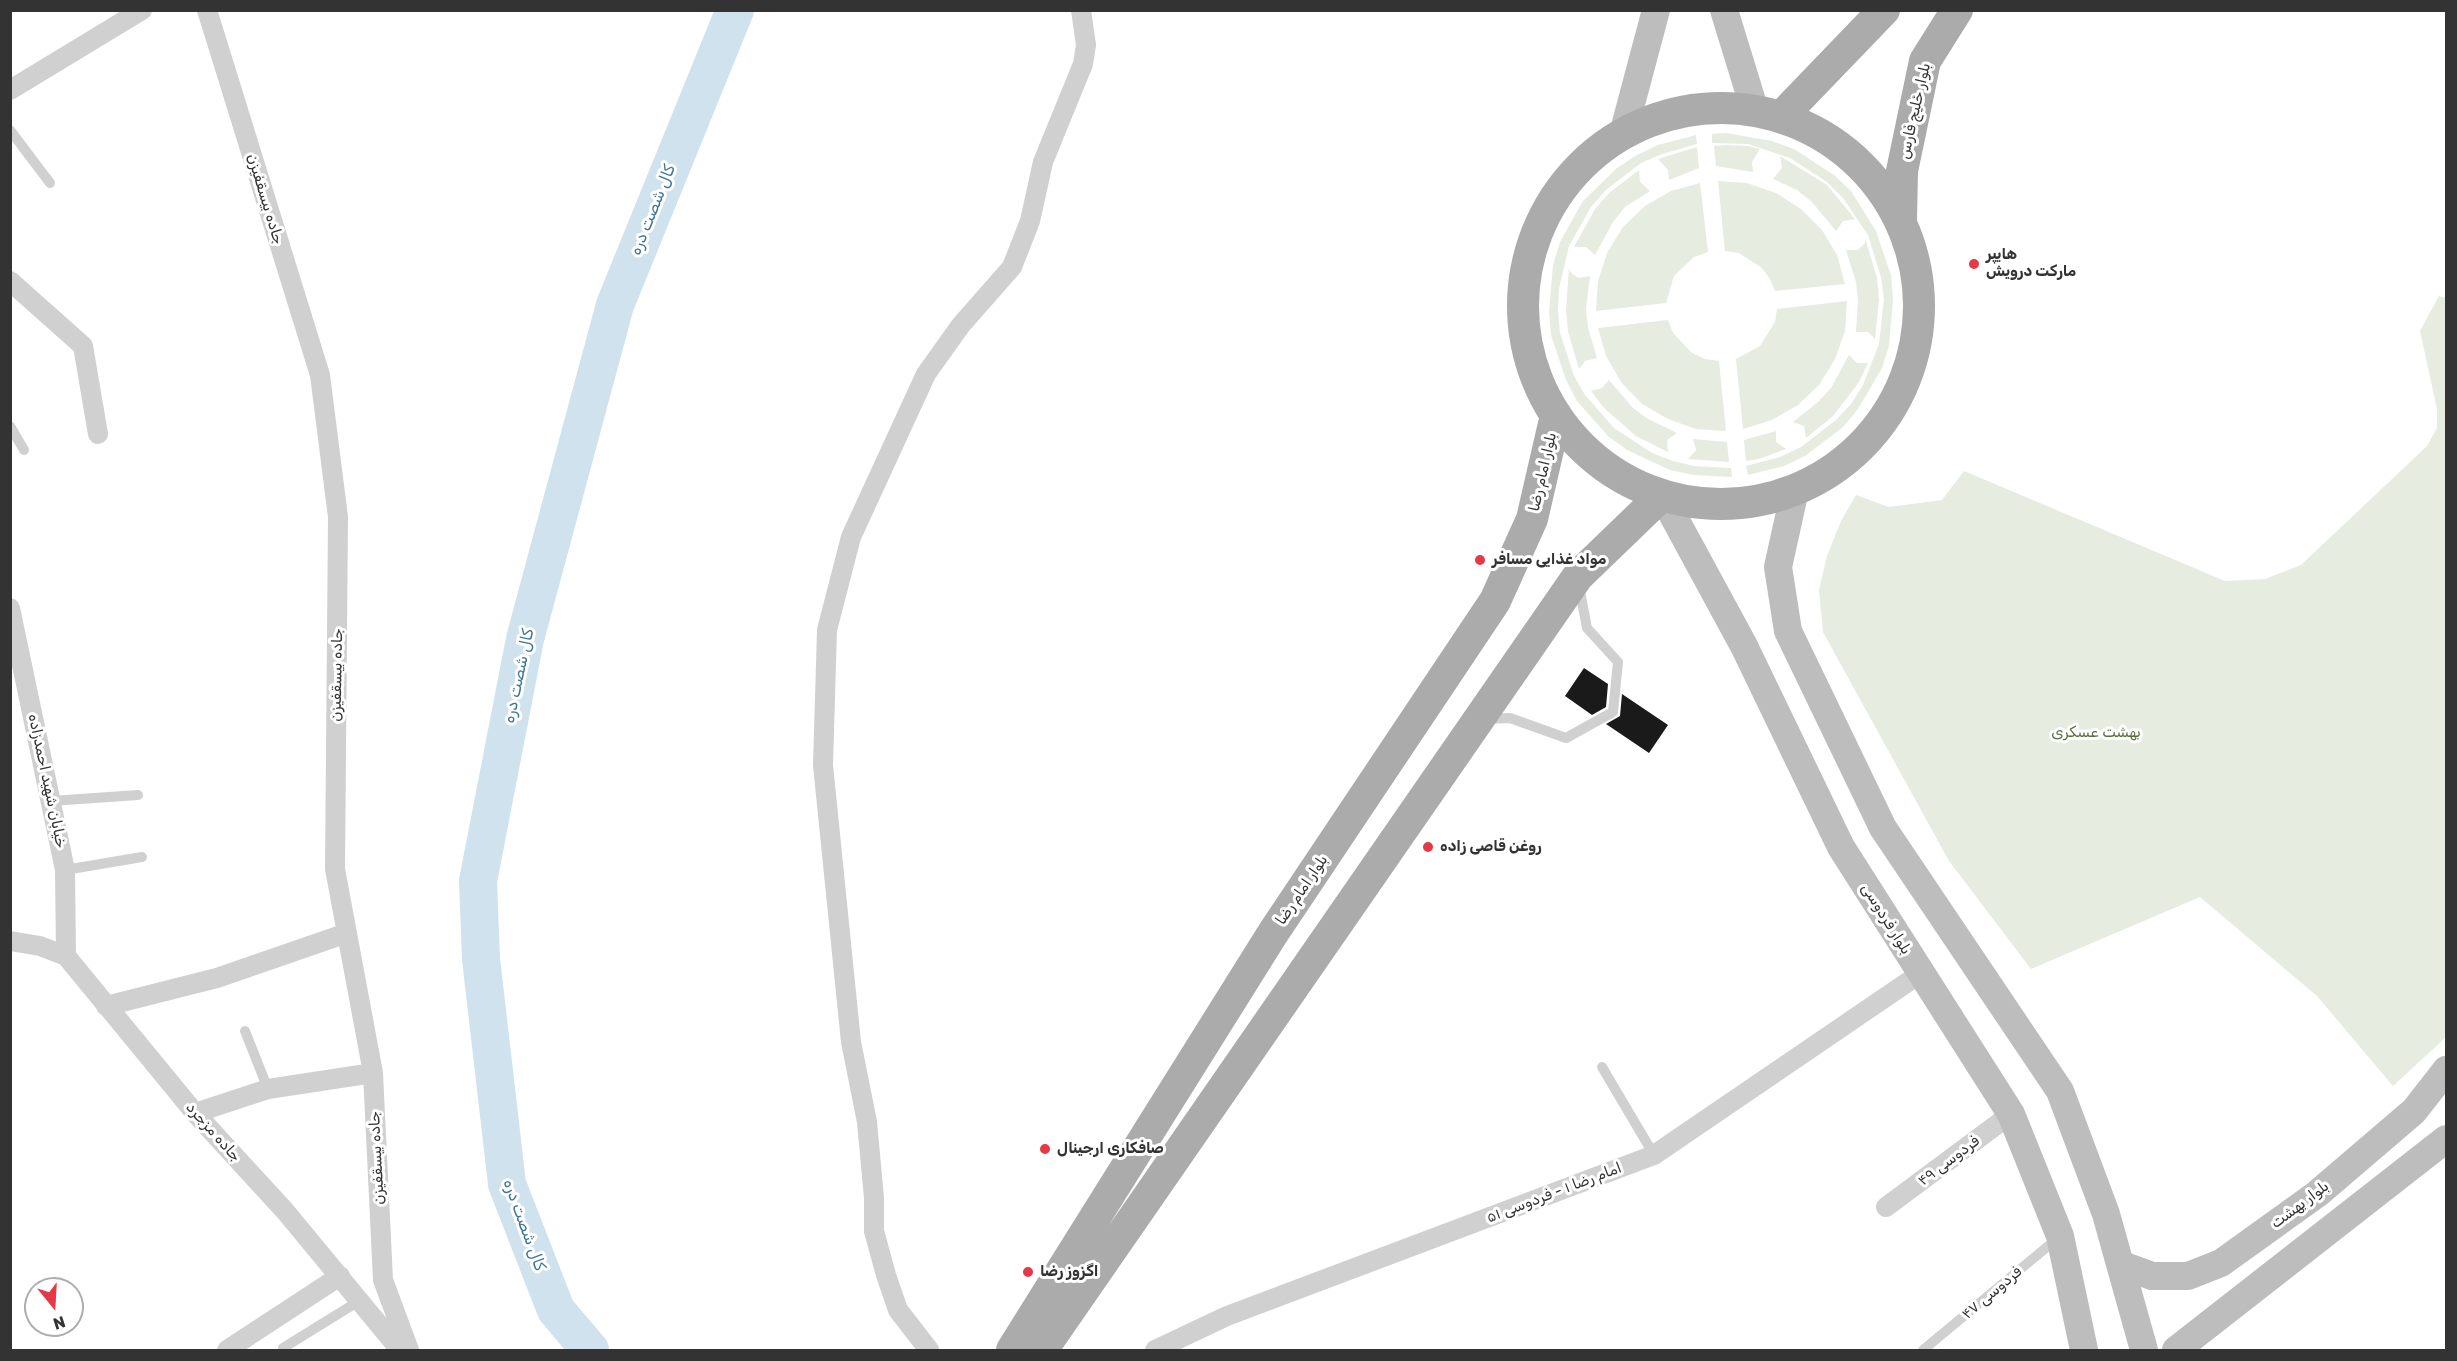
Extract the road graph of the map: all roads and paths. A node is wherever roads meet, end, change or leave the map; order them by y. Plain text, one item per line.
1 (142, 10) edge
2 (207, 10) edge
3 (1081, 10) edge
4 (1656, 10) edge
5 (1724, 10) edge
6 (1884, 10) edge
7 (1957, 10) edge
8 (10, 90) edge
9 (1768, 114) junction
10 (10, 130) edge
11 (1623, 134) junction
12 (50, 183) dead end
13 (1901, 220) junction
14 (10, 281) edge
15 (1556, 415) junction
16 (10, 426) edge
17 (98, 434) dead end
18 (24, 450) dead end
19 (1795, 490) junction
20 (1662, 495) junction
21 (1578, 576) junction
22 (10, 608) edge
23 (1478, 720) junction
24 (138, 795) dead end
25 (51, 801) junction
26 (142, 857) dead end
27 (65, 870) junction
28 (347, 933) junction
29 (1273, 933) junction
30 (10, 941) edge
31 (66, 956) junction
32 (1312, 959) junction
33 (1921, 973) junction
34 (106, 1006) junction
35 (245, 1031) dead end
36 (1602, 1067) dead end
37 (2446, 1070) edge
38 (373, 1073) junction
39 (268, 1089) junction
40 (195, 1113) junction
41 (2011, 1114) junction
42 (2446, 1141) edge
43 (1654, 1155) junction
44 (1886, 1207) dead end
45 (2060, 1236) junction
46 (2122, 1265) junction
47 (339, 1276) junction
48 (359, 1302) junction
49 (2189, 1347) edge
50 (283, 1348) dead end
51 (227, 1350) edge
52 (400, 1350) edge
53 (409, 1350) edge
54 (929, 1350) edge
55 (1011, 1350) edge
56 (1042, 1350) edge
57 (1155, 1350) edge
58 (1923, 1350) edge
59 (2084, 1350) edge
60 (2144, 1350) edge

1 - 8 street
2 - 28 street, جاده بیسقفیزن
3 - 54 street
4 - 11 main road
5 - 9 main road
6 - 9 main road
7 - 13 main road, بلوار خلیج فارس
9 - 11 main road
9 - 13 main road
10 - 12 lane
11 - 15 main road
13 - 19 main road
14 - 17 street
15 - 20 main road
15 - 29 main road, بلوار امام رضا
16 - 18 lane
19 - 20 main road
19 - 46 main road
20 - 21 main road
20 - 33 main road, بلوار فردوسی
21 - 23 main road
21 - 23 lane
22 - 25 street, خیابان شهید احمدزاده
23 - 32 main road
24 - 25 lane
25 - 27 street, خیابان شهید احمدزاده
26 - 27 lane
27 - 31 street, خیابان شهید احمدزاده
28 - 34 street
28 - 38 street, جاده بیسقفیزن
29 - 32 main road
29 - 55 main road, بلوار امام رضا
30 - 31 street
31 - 34 street, جاده مزجرد
32 - 56 main road
33 - 41 main road, بلوار فردوسی
33 - 43 street, امام رضا ۱ - فردوسی ۵۱
34 - 40 street, جاده مزجرد
35 - 39 lane
36 - 43 lane
37 - 46 main road, بلوار بهشت
38 - 39 street
38 - 53 street, جاده بیسقفیزن
39 - 40 street
40 - 47 street, جاده مزجرد
41 - 44 street, فردوسی ۴۹
41 - 45 main road, بلوار فردوسی
42 - 49 main road
43 - 57 street, امام رضا ۱ - فردوسی ۵۱
45 - 58 lane, فردوسی ۴۷
45 - 59 main road, بلوار فردوسی
46 - 60 main road
47 - 48 street, جاده مزجرد
47 - 51 street
48 - 50 lane
48 - 52 street, جاده مزجرد

